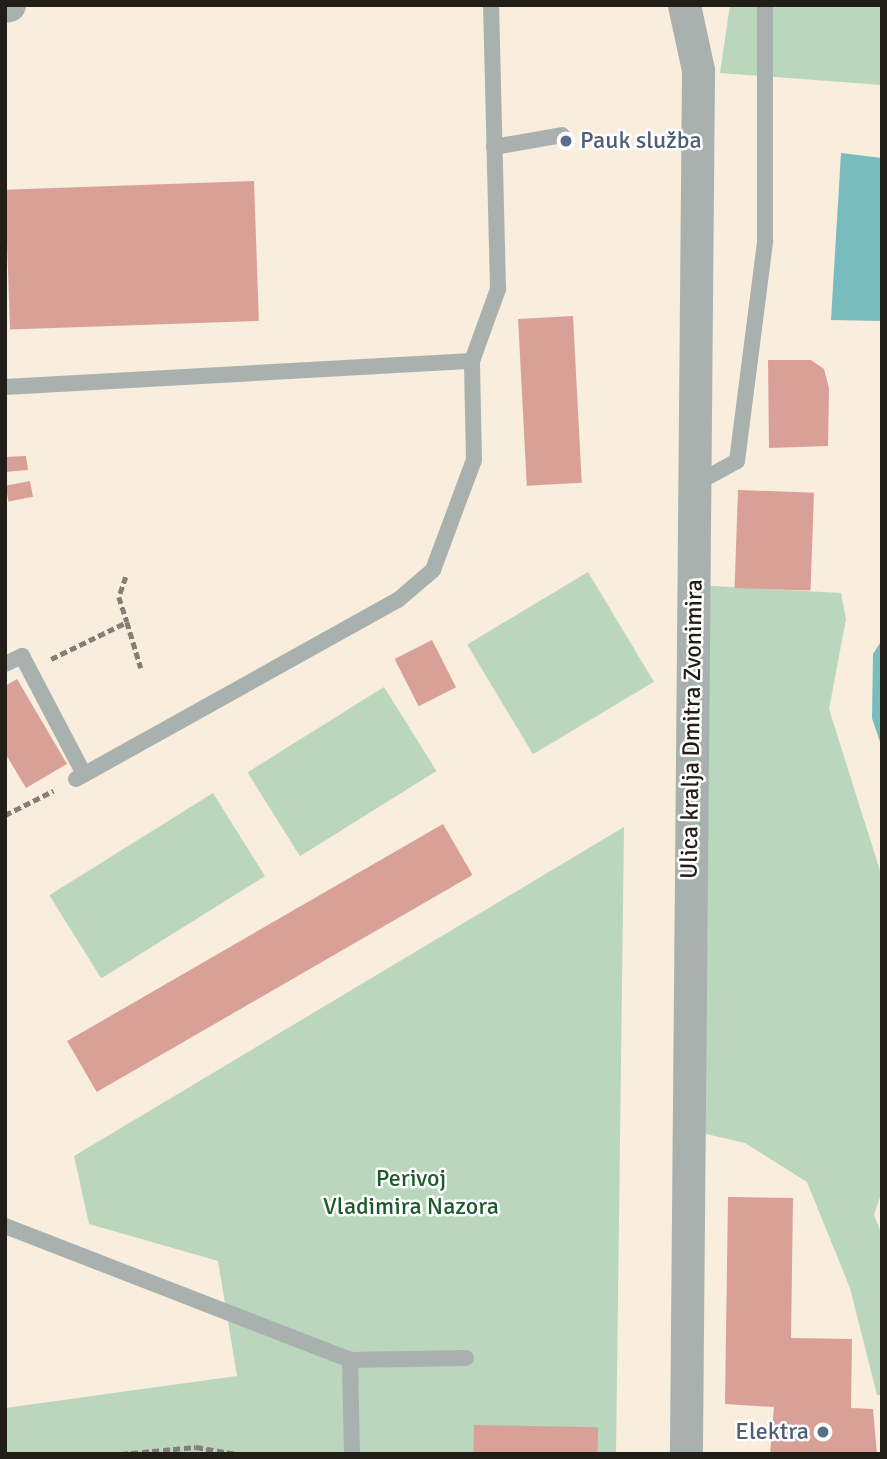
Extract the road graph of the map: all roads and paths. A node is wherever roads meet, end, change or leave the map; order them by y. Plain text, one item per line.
1 (373, 5) edge
2 (385, 5) edge
3 (491, 5) edge
4 (684, 5) edge
5 (765, 5) edge
6 (562, 135) dead end
7 (494, 147) junction
8 (472, 360) junction
9 (5, 387) edge
10 (695, 484) junction
11 (126, 578) dead end
12 (127, 622) junction
13 (5, 664) edge
14 (141, 668) dead end
15 (30, 670) junction
16 (80, 777) junction
17 (5, 815) edge
18 (5, 1226) edge
19 (466, 1358) dead end
20 (349, 1360) junction
21 (121, 1454) edge
22 (236, 1454) edge
23 (352, 1454) edge
24 (686, 1454) edge

1 - 2 path
3 - 7 lane
4 - 10 street, Ulica kralja Dmitra Zvonimira
5 - 10 lane
6 - 7 lane
7 - 8 lane
8 - 9 lane
8 - 16 lane
10 - 24 street, Ulica kralja Dmitra Zvonimira
11 - 12 path
12 - 14 path
12 - 15 path
13 - 15 lane
15 - 16 lane
16 - 17 path
18 - 20 lane
19 - 20 lane
20 - 23 lane
21 - 22 path

